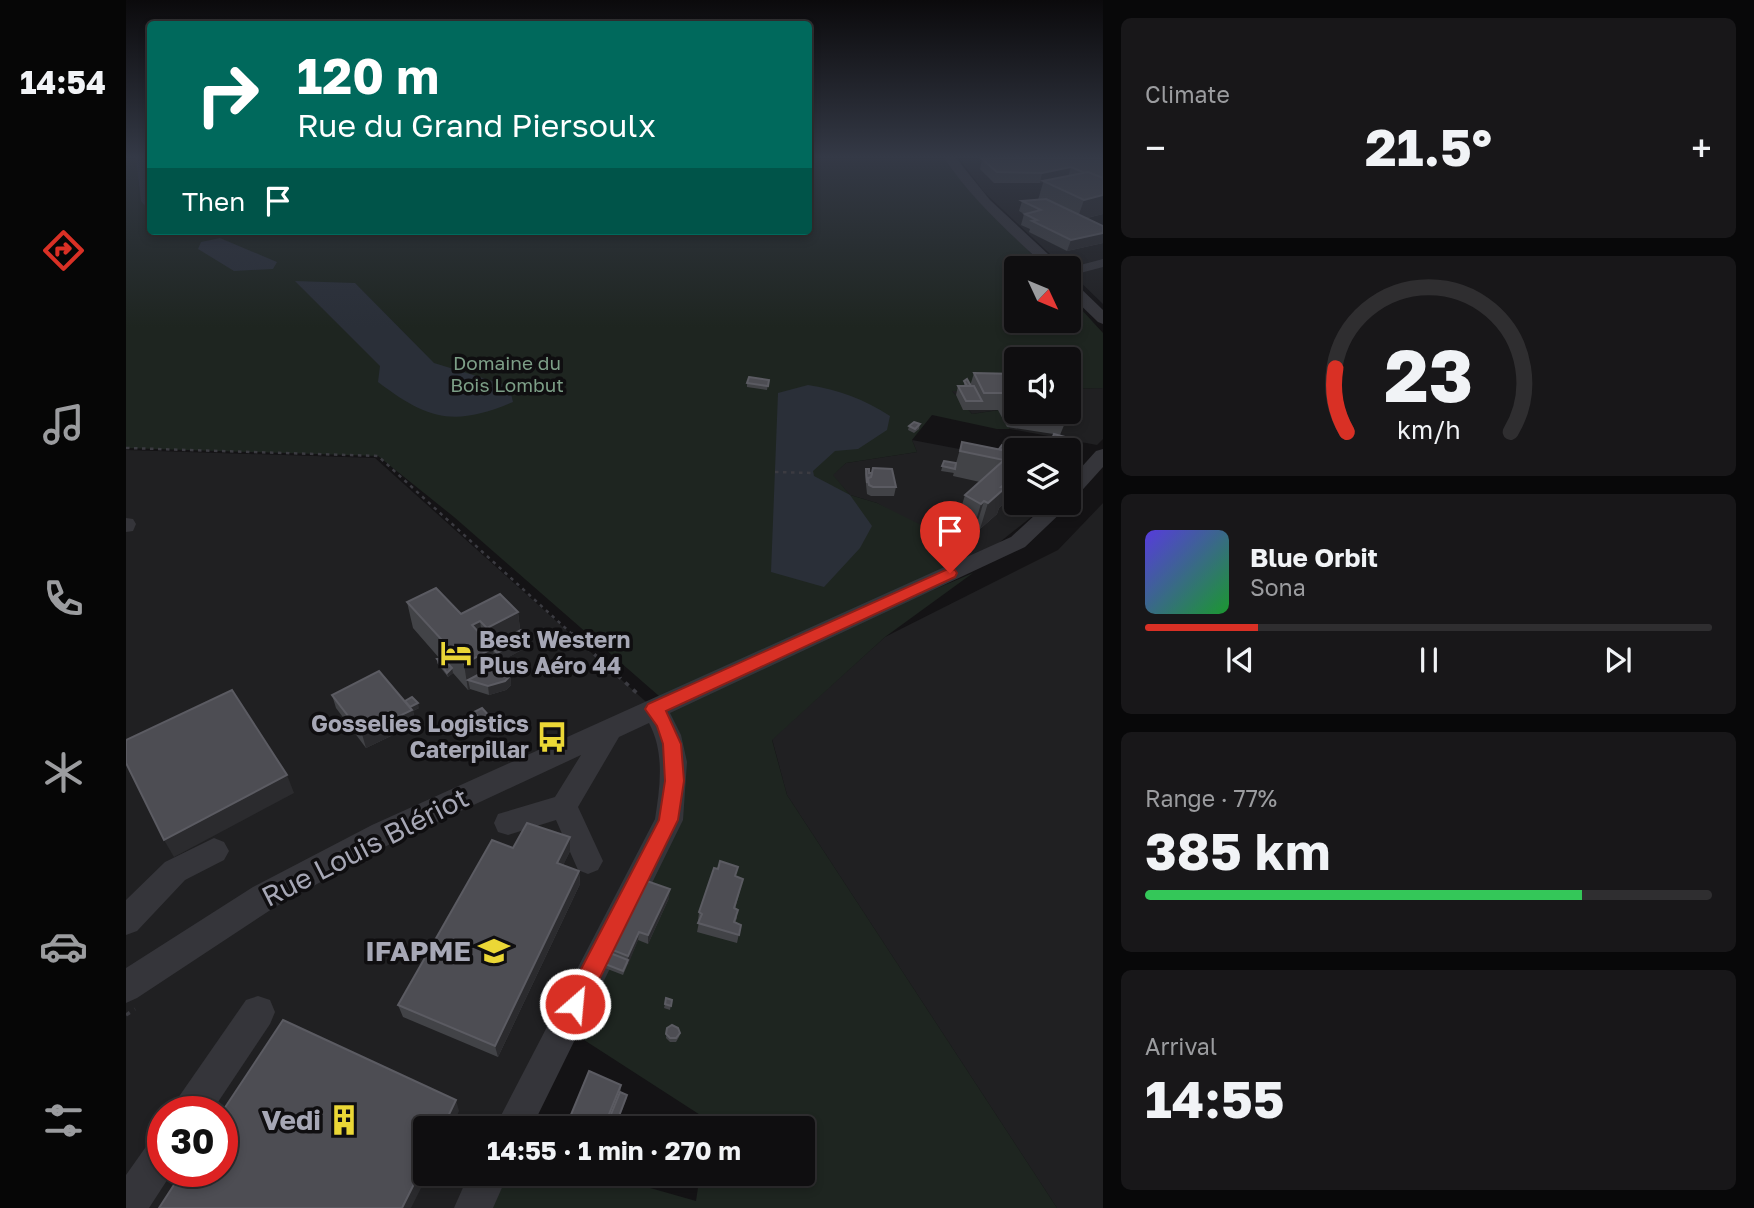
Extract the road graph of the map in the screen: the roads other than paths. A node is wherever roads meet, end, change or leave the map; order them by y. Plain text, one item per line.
1 (999, 214) edge
2 (1043, 256) edge
3 (1103, 263) edge
4 (1082, 269) edge
5 (1082, 298) edge
6 (1103, 319) edge
7 (1103, 455) edge
8 (1081, 480) edge
9 (1049, 515) edge
10 (654, 709) junction
11 (610, 729) junction
12 (564, 806) junction
13 (508, 823) dead end
14 (214, 851) dead end
15 (588, 861) dead end
16 (126, 921) edge
17 (126, 987) edge
18 (258, 1012) dead end
19 (201, 1096) edge
20 (519, 1116) edge
21 (147, 1177) edge
22 (483, 1186) edge
23 (126, 1208) edge
24 (473, 1208) edge

1 - 2 street
3 - 4 street
5 - 6 street
7 - 8 street
9 - 10 street, Rue Louis Blériot
10 - 11 street, Rue Louis Blériot
10 - 20 street
11 - 12 street
11 - 17 street, Rue Louis Blériot
12 - 13 street
12 - 15 street
14 - 16 street
18 - 19 street
21 - 23 street
22 - 24 street

